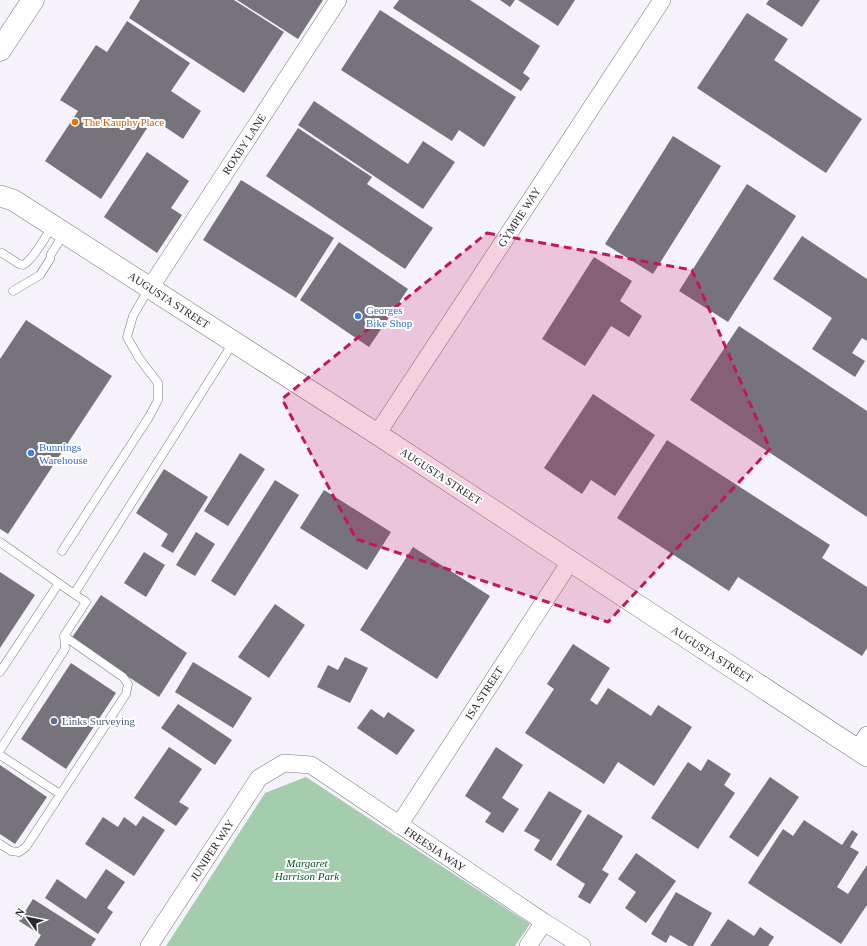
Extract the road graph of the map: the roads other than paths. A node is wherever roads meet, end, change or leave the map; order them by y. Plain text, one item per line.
1 (33, 0) edge
2 (338, 0) edge
3 (662, 0) edge
4 (0, 50) edge
5 (0, 180) edge
6 (6, 198) edge
7 (59, 229) junction
8 (2, 253) dead end
9 (150, 288) junction
10 (13, 291) dead end
11 (234, 342) junction
12 (377, 434) junction
13 (0, 542) edge
14 (62, 551) dead end
15 (570, 562) junction
16 (59, 583) junction
17 (74, 594) junction
18 (64, 636) junction
19 (0, 672) edge
20 (864, 747) edge
21 (0, 750) edge
22 (0, 755) edge
23 (284, 763) joint
24 (60, 794) junction
25 (399, 825) junction
26 (0, 844) edge
27 (544, 922) junction
28 (149, 946) edge
29 (528, 946) edge
30 (582, 946) edge

1 - 4 main road
2 - 9 street, ROXBY LANE
3 - 12 street, GYMPIE WAY
5 - 6 street, AUGUSTA STREET
6 - 7 street, AUGUSTA STREET
7 - 8 lane
7 - 9 street, AUGUSTA STREET
7 - 10 lane
9 - 11 street, AUGUSTA STREET
9 - 14 lane
11 - 12 street, AUGUSTA STREET
11 - 17 lane
12 - 15 street, AUGUSTA STREET
13 - 16 lane
15 - 20 street, AUGUSTA STREET
15 - 25 street, ISA STREET
16 - 17 lane
16 - 19 lane
17 - 18 lane
18 - 21 lane
18 - 24 lane
22 - 24 lane
23 - 25 street, FREESIA WAY
23 - 28 street, JUNIPER WAY
24 - 26 lane
25 - 27 street, FREESIA WAY
27 - 29 street
27 - 30 street, FREESIA WAY

